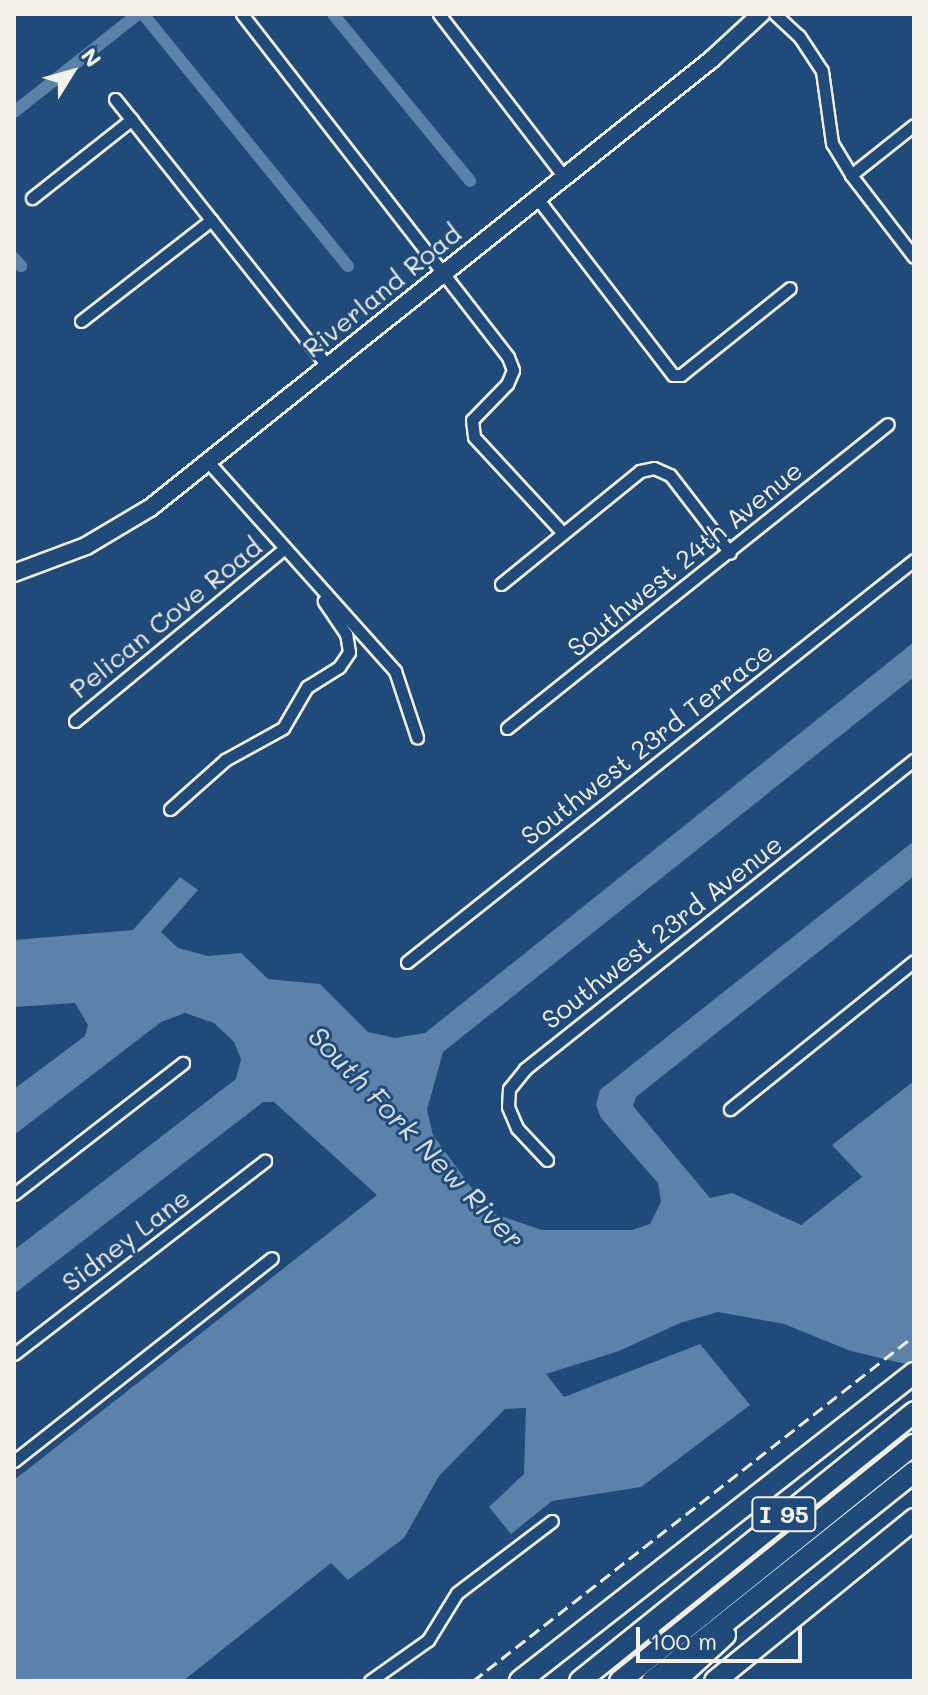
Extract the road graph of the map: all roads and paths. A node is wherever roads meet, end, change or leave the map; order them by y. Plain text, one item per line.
1 (242, 14) edge
2 (439, 14) edge
3 (761, 14) edge
4 (775, 14) edge
5 (115, 99) dead end
6 (132, 119) junction
7 (914, 125) edge
8 (851, 175) junction
9 (564, 177) junction
10 (32, 198) dead end
11 (537, 198) junction
12 (211, 220) junction
13 (914, 257) edge
14 (444, 269) junction
15 (790, 288) dead end
16 (81, 321) dead end
17 (328, 367) junction
18 (888, 424) dead end
19 (210, 464) junction
20 (563, 533) junction
21 (284, 549) junction
22 (730, 553) junction
23 (914, 560) edge
24 (14, 573) edge
25 (311, 580) junction
26 (501, 584) dead end
27 (75, 721) dead end
28 (507, 728) dead end
29 (417, 737) dead end
30 (914, 760) edge
31 (170, 809) dead end
32 (914, 961) edge
33 (407, 962) dead end
34 (183, 1063) dead end
35 (730, 1109) dead end
36 (547, 1160) dead end
37 (265, 1161) dead end
38 (14, 1194) edge
39 (272, 1258) dead end
40 (14, 1354) edge
41 (914, 1373) edge
42 (914, 1412) edge
43 (914, 1426) edge
44 (914, 1445) edge
45 (14, 1461) edge
46 (914, 1472) edge
47 (914, 1519) edge
48 (552, 1521) dead end
49 (662, 1625) junction
50 (631, 1636) junction
51 (688, 1660) junction
52 (370, 1681) edge
53 (520, 1681) edge
54 (561, 1681) edge
55 (580, 1681) edge
56 (593, 1681) edge
57 (620, 1681) edge
58 (652, 1681) edge
59 (675, 1681) edge
60 (715, 1681) edge

1 - 14 street
2 - 9 street
3 - 9 street, Riverland Road
4 - 8 street
5 - 6 street
6 - 10 street
6 - 12 street
7 - 8 street
8 - 13 street
9 - 11 street, Riverland Road
11 - 14 street, Riverland Road
11 - 15 street
12 - 16 street
12 - 17 street
14 - 17 street, Riverland Road
14 - 20 street
17 - 19 street, Riverland Road
18 - 22 street, Southwest 24th Avenue
19 - 21 street
19 - 24 street, Riverland Road
20 - 22 street
20 - 26 street
21 - 25 street
21 - 27 street, Pelican Cove Road
22 - 28 street, Southwest 24th Avenue
23 - 33 street, Southwest 23rd Terrace
25 - 29 street
25 - 31 street
30 - 36 street, Southwest 23rd Avenue
32 - 35 street
34 - 38 street
37 - 40 street, Sidney Lane
39 - 45 street
41 - 53 highway
42 - 49 highway, I 95
43 - 49 highway
44 - 49 highway
46 - 51 highway, I 95
47 - 60 highway
48 - 52 street
49 - 50 highway, I 95
49 - 56 highway
49 - 57 highway
50 - 54 highway
50 - 55 highway, I 95
51 - 58 highway
51 - 59 highway

